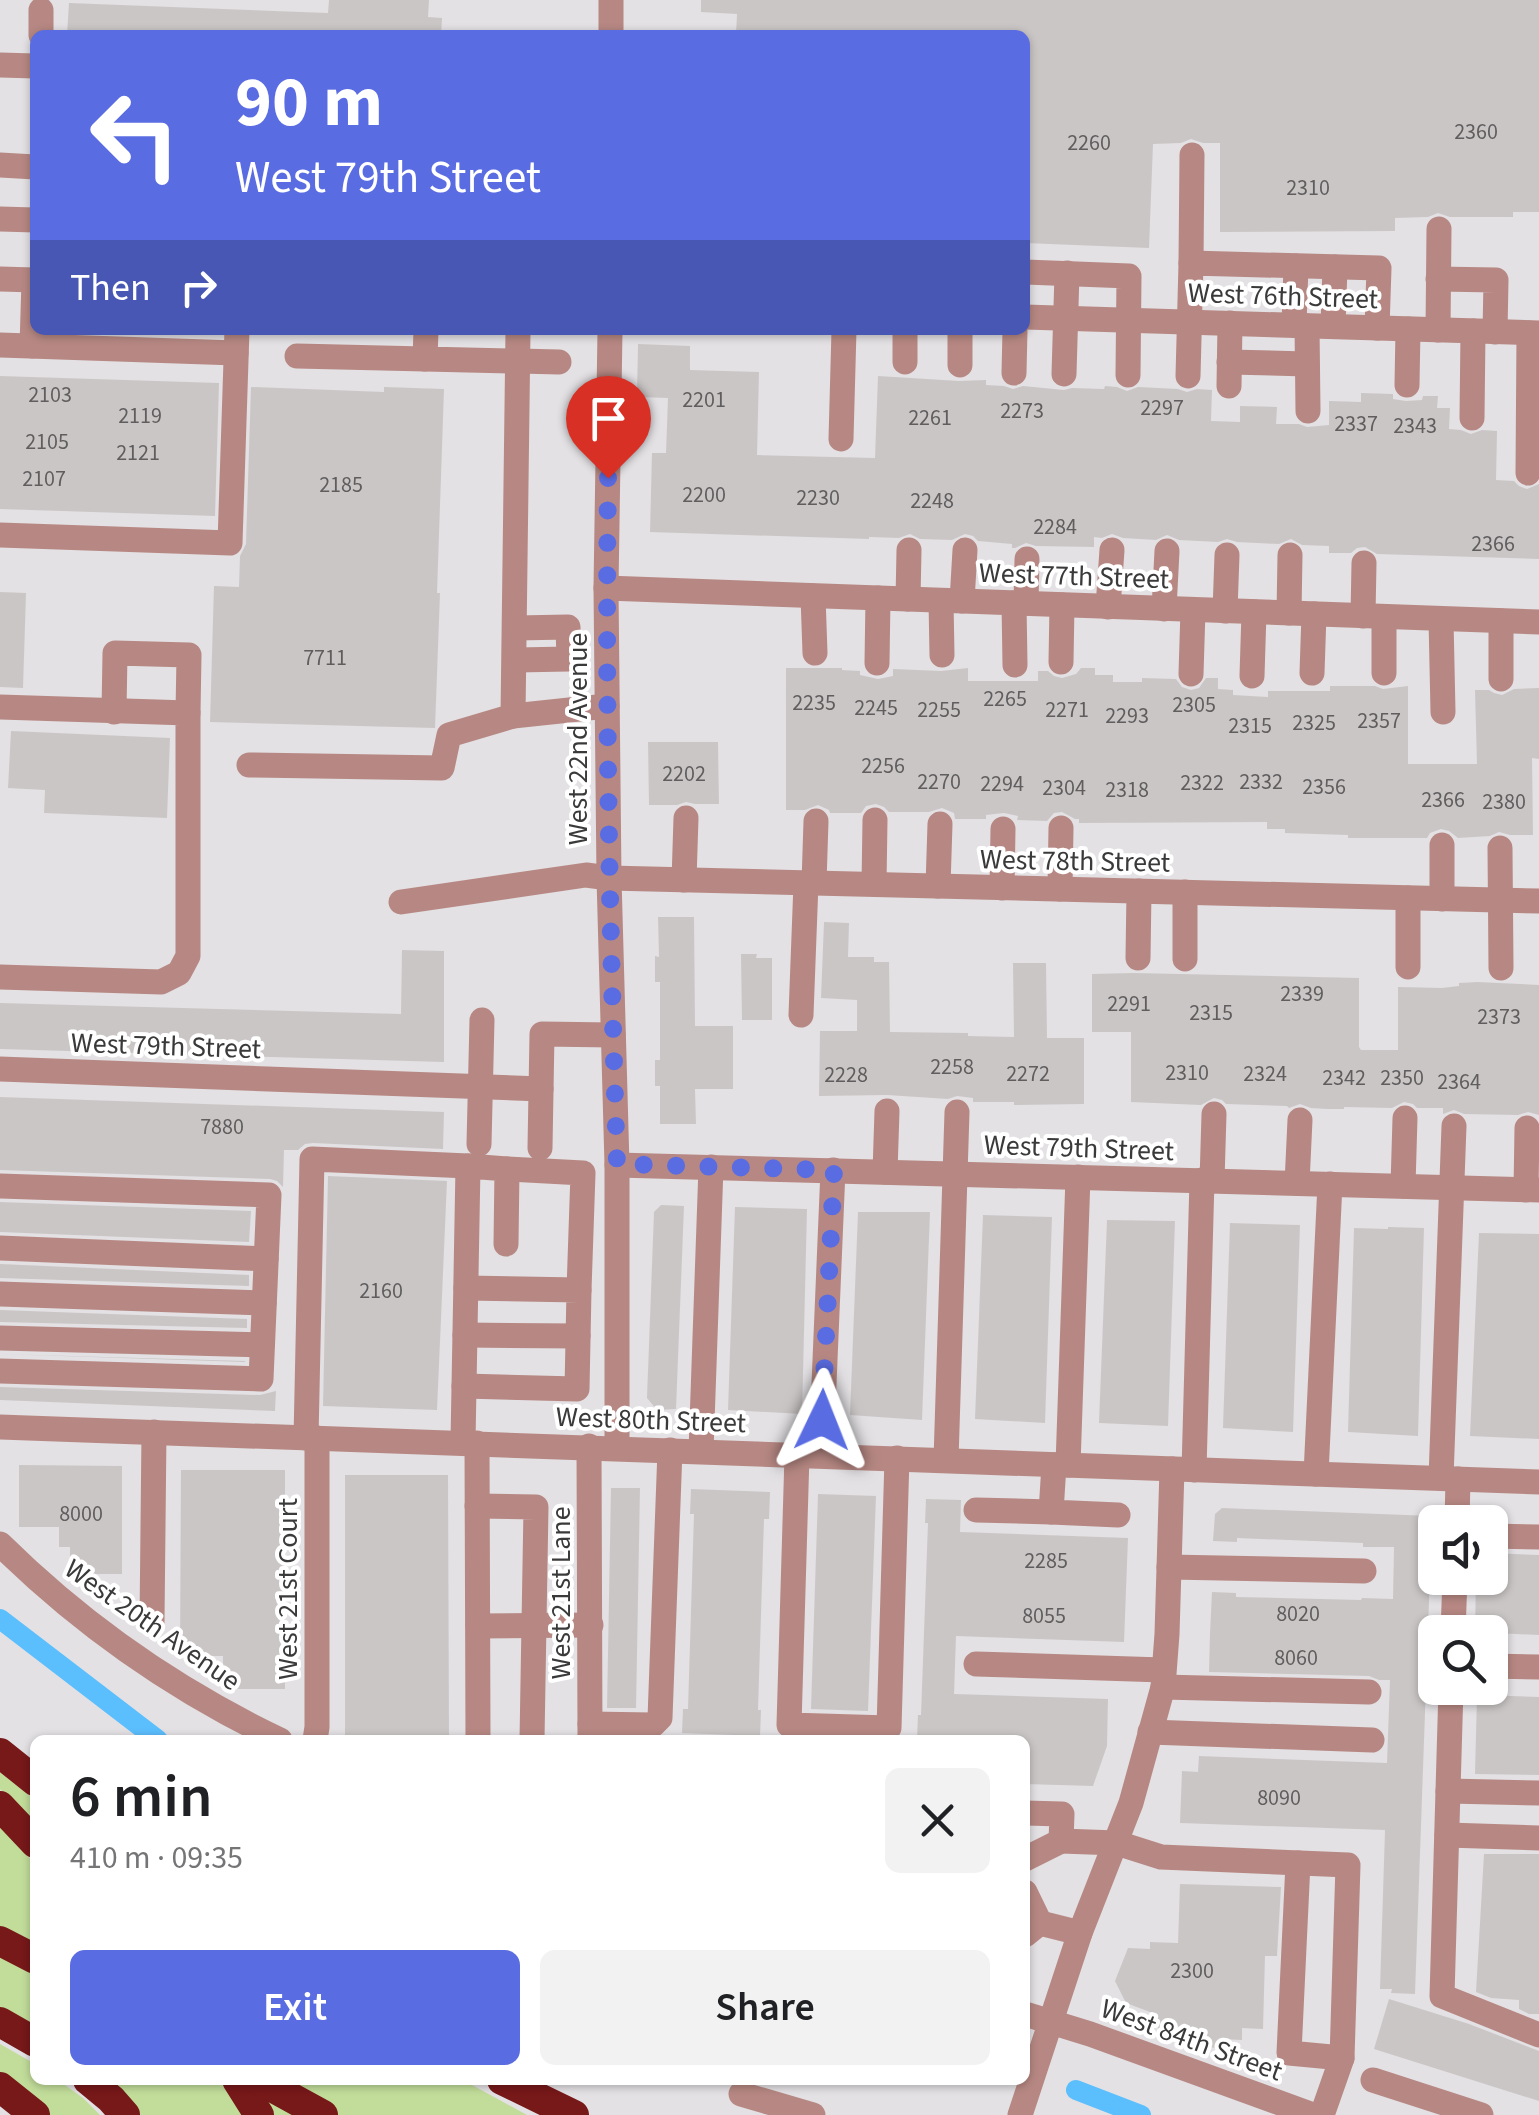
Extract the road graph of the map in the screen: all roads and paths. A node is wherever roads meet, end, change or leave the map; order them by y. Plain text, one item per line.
1 (611, 0) edge
2 (612, 30) edge
3 (0, 64) edge
4 (30, 66) edge
5 (1192, 154) dead end
6 (0, 166) edge
7 (30, 166) edge
8 (0, 218) edge
9 (30, 220) edge
10 (1439, 228) dead end
11 (1191, 262) junction
12 (1296, 266) junction
13 (1334, 267) junction
14 (1030, 272) edge
15 (1067, 274) junction
16 (0, 279) edge
17 (1438, 279) junction
18 (30, 280) edge
19 (1030, 317) edge
20 (1065, 318) junction
21 (1129, 320) junction
22 (1189, 322) junction
23 (1230, 323) junction
24 (1300, 326) junction
25 (1333, 326) junction
26 (1377, 328) junction
27 (1408, 328) junction
28 (1438, 330) junction
29 (1484, 331) junction
30 (1534, 333) edge
31 (32, 335) edge
32 (426, 335) edge
33 (518, 335) edge
34 (610, 335) edge
35 (844, 335) edge
36 (905, 335) edge
37 (960, 335) edge
38 (1015, 335) edge
39 (236, 342) edge
40 (0, 345) edge
41 (32, 346) junction
42 (297, 356) dead end
43 (425, 359) junction
44 (516, 361) junction
45 (559, 362) dead end
46 (904, 362) dead end
47 (960, 364) dead end
48 (1307, 364) junction
49 (1014, 373) dead end
50 (1064, 374) dead end
51 (1128, 375) dead end
52 (1188, 376) dead end
53 (1407, 384) dead end
54 (1308, 411) dead end
55 (1472, 418) dead end
56 (841, 439) dead end
57 (1528, 473) dead end
58 (0, 535) edge
59 (908, 550) dead end
60 (964, 550) dead end
61 (1112, 550) dead end
62 (1167, 551) dead end
63 (1227, 555) dead end
64 (1290, 555) dead end
65 (1027, 559) dead end
66 (1364, 563) dead end
67 (606, 588) junction
68 (814, 596) junction
69 (878, 598) junction
70 (908, 599) junction
71 (952, 601) junction
72 (1020, 603) junction
73 (1062, 605) junction
74 (1108, 607) junction
75 (1164, 608) junction
76 (1194, 610) junction
77 (1225, 611) junction
78 (1254, 612) junction
79 (1301, 614) junction
80 (1374, 616) junction
81 (1440, 618) junction
82 (1501, 621) junction
83 (1539, 622) edge
84 (516, 628) junction
85 (814, 653) dead end
86 (942, 655) dead end
87 (516, 660) junction
88 (1061, 662) dead end
89 (877, 663) dead end
90 (1015, 665) dead end
91 (1312, 672) dead end
92 (1384, 673) dead end
93 (1191, 674) dead end
94 (1252, 676) dead end
95 (1500, 679) dead end
96 (607, 706) junction
97 (0, 707) edge
98 (114, 712) junction
99 (1443, 712) dead end
100 (188, 713) junction
101 (514, 716) junction
102 (249, 765) dead end
103 (686, 818) dead end
104 (875, 820) dead end
105 (816, 821) dead end
106 (940, 824) dead end
107 (1062, 828) dead end
108 (1003, 829) dead end
109 (1442, 845) dead end
110 (1500, 848) dead end
111 (609, 878) junction
112 (684, 880) junction
113 (810, 883) junction
114 (874, 884) junction
115 (938, 886) junction
116 (1002, 888) junction
117 (1060, 890) junction
118 (1139, 891) junction
119 (1185, 892) junction
120 (1408, 898) junction
121 (1442, 899) junction
122 (1500, 901) junction
123 (400, 902) dead end
124 (1539, 902) edge
125 (1138, 958) dead end
126 (1185, 958) dead end
127 (1408, 967) dead end
128 (1501, 968) dead end
129 (0, 977) edge
130 (801, 1015) dead end
131 (482, 1020) dead end
132 (613, 1034) junction
133 (0, 1069) edge
134 (480, 1086) junction
135 (541, 1089) junction
136 (888, 1112) dead end
137 (957, 1112) dead end
138 (1214, 1114) dead end
139 (1406, 1118) dead end
140 (1300, 1120) dead end
141 (1454, 1126) dead end
142 (1527, 1128) dead end
143 (540, 1148) dead end
144 (474, 1155) junction
145 (617, 1164) junction
146 (712, 1167) junction
147 (507, 1169) junction
148 (834, 1170) junction
149 (885, 1172) junction
150 (956, 1174) junction
151 (1078, 1177) junction
152 (1207, 1180) junction
153 (1298, 1183) junction
154 (1330, 1184) junction
155 (0, 1186) edge
156 (1403, 1186) junction
157 (1454, 1188) junction
158 (1533, 1190) edge
159 (506, 1244) dead end
160 (0, 1248) edge
161 (266, 1259) junction
162 (466, 1288) junction
163 (579, 1290) junction
164 (0, 1294) edge
165 (264, 1303) junction
166 (465, 1335) junction
167 (578, 1336) junction
168 (0, 1338) edge
169 (262, 1345) junction
170 (0, 1371) edge
171 (464, 1386) junction
172 (0, 1427) edge
173 (154, 1432) junction
174 (312, 1438) junction
175 (470, 1442) junction
176 (590, 1446) junction
177 (617, 1448) junction
178 (670, 1450) junction
179 (701, 1451) junction
180 (809, 1455) junction
181 (897, 1458) junction
182 (946, 1460) junction
183 (1061, 1465) junction
184 (1183, 1469) junction
185 (1316, 1474) junction
186 (1449, 1478) junction
187 (1539, 1482) edge
188 (1454, 1505) edge
189 (477, 1506) junction
190 (976, 1510) dead end
191 (1051, 1512) junction
192 (1118, 1514) dead end
193 (1508, 1537) edge
194 (1539, 1538) edge
195 (0, 1544) edge
196 (1169, 1567) junction
197 (1364, 1571) dead end
198 (152, 1622) dead end
199 (591, 1625) junction
200 (478, 1626) junction
201 (534, 1626) junction
202 (976, 1664) dead end
203 (1508, 1666) edge
204 (1539, 1667) edge
205 (1163, 1679) junction
206 (1368, 1692) dead end
207 (1451, 1705) edge
208 (590, 1732) edge
209 (1150, 1732) junction
210 (271, 1735) edge
211 (315, 1735) edge
212 (478, 1735) edge
213 (532, 1735) edge
214 (1372, 1740) dead end
215 (0, 1753) edge
216 (30, 1777) edge
217 (1448, 1790) junction
218 (1539, 1793) edge
219 (0, 1806) edge
220 (1030, 1813) edge
221 (1447, 1835) junction
222 (30, 1838) edge
223 (1539, 1838) edge
224 (1061, 1841) junction
225 (1117, 1844) junction
226 (1030, 1856) edge
227 (1298, 1863) junction
228 (1032, 1929) edge
229 (1080, 1932) junction
230 (0, 1940) edge
231 (30, 1957) edge
232 (1030, 2016) edge
233 (0, 2022) edge
234 (1051, 2022) junction
235 (1539, 2035) edge
236 (30, 2039) edge
237 (1342, 2058) junction
238 (1373, 2080) dead end
239 (94, 2085) edge
240 (241, 2085) edge
241 (267, 2085) edge
242 (512, 2085) edge
243 (0, 2086) edge
244 (742, 2094) dead end
245 (35, 2115) edge
246 (125, 2115) edge
247 (259, 2115) edge
248 (323, 2115) edge
249 (574, 2115) edge
250 (813, 2115) edge
251 (1020, 2115) edge
252 (1312, 2115) edge
253 (1322, 2115) edge
254 (1481, 2115) edge

1 - 2 street
3 - 4 street
5 - 11 street
6 - 7 street
8 - 9 street
10 - 17 street
11 - 12 street
11 - 22 street
12 - 13 street
12 - 24 street
13 - 25 street
13 - 26 street
14 - 15 street
15 - 20 street
15 - 21 street
16 - 18 street
17 - 28 street
17 - 29 street
19 - 20 street, West 76th Street
20 - 21 street, West 76th Street
20 - 50 street
21 - 22 street, West 76th Street
21 - 51 street
22 - 23 street, West 76th Street
22 - 52 street
23 - 24 street, West 76th Street
23 - 48 street
24 - 25 street, West 76th Street
24 - 48 street
25 - 26 street, West 76th Street
26 - 27 street, West 76th Street
27 - 28 street, West 76th Street
27 - 53 street
28 - 29 street, West 76th Street
29 - 30 street, West 76th Street
29 - 55 street
30 - 57 street
31 - 41 street
32 - 43 street
33 - 44 street
34 - 67 street, West 22nd Avenue
35 - 56 street
36 - 46 street
37 - 47 street
38 - 49 street
39 - 41 street
39 - 58 street
40 - 41 street
42 - 43 street
43 - 44 street
44 - 45 street
44 - 84 street
48 - 54 street
59 - 70 street
60 - 71 street
61 - 74 street
62 - 75 street
63 - 77 street
64 - 79 street
65 - 72 street
66 - 80 street
67 - 68 street, West 77th Street
67 - 96 street, West 22nd Avenue
68 - 69 street, West 77th Street
68 - 85 street
69 - 70 street, West 77th Street
69 - 89 street
70 - 71 street, West 77th Street
71 - 72 street, West 77th Street
71 - 86 street
72 - 73 street, West 77th Street
72 - 90 street
73 - 74 street, West 77th Street
73 - 88 street
74 - 75 street, West 77th Street
75 - 76 street, West 77th Street
76 - 77 street, West 77th Street
76 - 93 street
77 - 78 street, West 77th Street
78 - 79 street, West 77th Street
78 - 94 street
79 - 80 street, West 77th Street
79 - 91 street
80 - 81 street, West 77th Street
80 - 92 street
81 - 82 street, West 77th Street
81 - 99 street
82 - 83 street, West 77th Street
82 - 95 street
84 - 87 street
84 - 87 street
87 - 101 street
96 - 101 street
96 - 111 street, West 22nd Avenue
97 - 98 street
98 - 100 street
98 - 100 street
100 - 129 street
101 - 102 street
103 - 112 street
104 - 114 street
105 - 113 street
106 - 115 street
107 - 117 street
108 - 116 street
109 - 121 street
110 - 122 street
111 - 112 street, West 78th Street
111 - 123 street, West 78th Street
111 - 132 street, West 22nd Avenue
112 - 113 street, West 78th Street
113 - 114 street, West 78th Street
113 - 130 street
114 - 115 street, West 78th Street
115 - 116 street, West 78th Street
116 - 117 street, West 78th Street
117 - 118 street, West 78th Street
118 - 119 street, West 78th Street
118 - 125 street
119 - 120 street, West 78th Street
119 - 126 street
120 - 121 street, West 78th Street
120 - 127 street
121 - 122 street, West 78th Street
122 - 124 street, West 78th Street
122 - 128 street
131 - 134 street
132 - 135 street
132 - 145 street, West 22nd Avenue
133 - 134 street, West 79th Street
134 - 135 street, West 79th Street
134 - 144 street
135 - 143 street
136 - 149 street
137 - 150 street
138 - 152 street
139 - 156 street
140 - 153 street
141 - 157 street
142 - 158 street
144 - 147 street
144 - 162 street
144 - 174 street, West 21st Court
145 - 146 street, West 79th Street
145 - 177 street, West 22nd Avenue
146 - 148 street, West 79th Street
146 - 179 street
147 - 159 street
147 - 163 street
148 - 149 street, West 79th Street
148 - 180 street
149 - 150 street, West 79th Street
150 - 151 street, West 79th Street
150 - 182 street
151 - 152 street, West 79th Street
151 - 183 street
152 - 153 street, West 79th Street
152 - 184 street
153 - 154 street, West 79th Street
154 - 156 street, West 79th Street
154 - 185 street
155 - 161 street
156 - 157 street, West 79th Street
157 - 158 street, West 79th Street
157 - 186 street
160 - 161 street
161 - 165 street
162 - 163 street
162 - 166 street
163 - 167 street
164 - 165 street
165 - 169 street
166 - 167 street
166 - 171 street
167 - 171 street
168 - 169 street
169 - 170 street
171 - 175 street
172 - 173 street, West 80th Street
173 - 174 street, West 80th Street
173 - 198 street
174 - 175 street, West 80th Street
174 - 211 street, West 21st Court
175 - 176 street, West 80th Street
175 - 189 street
176 - 177 street, West 80th Street
176 - 199 street, West 21st Lane
177 - 178 street, West 80th Street
178 - 179 street, West 80th Street
178 - 208 street
179 - 180 street, West 80th Street
180 - 181 street, West 80th Street
180 - 181 street
181 - 182 street, West 80th Street
182 - 183 street, West 80th Street
183 - 184 street, West 80th Street
183 - 191 street
184 - 185 street, West 80th Street
184 - 196 street
185 - 186 street, West 80th Street
186 - 187 street, West 80th Street
186 - 188 street
189 - 200 street
189 - 201 street
190 - 191 street
191 - 192 street
193 - 194 street
195 - 210 street, West 20th Avenue
196 - 197 street
196 - 205 street
199 - 201 street
199 - 208 street, West 21st Lane
200 - 201 street
200 - 212 street
201 - 213 street
202 - 205 street
203 - 204 street
205 - 206 street
205 - 209 street
207 - 217 street
209 - 214 street
209 - 225 street
215 - 216 highway
217 - 218 street
217 - 221 street
219 - 222 highway
220 - 224 street
221 - 223 street
221 - 235 street
224 - 225 street
224 - 226 street
225 - 227 street
225 - 229 street
227 - 237 street
227 - 237 street
228 - 229 street
229 - 234 street
230 - 231 highway
232 - 234 street, West 84th Street
233 - 236 highway
234 - 251 street
234 - 252 street, West 84th Street
237 - 253 street
238 - 254 street
239 - 246 highway
240 - 247 highway
241 - 248 highway
242 - 249 highway
243 - 245 highway
244 - 250 street

